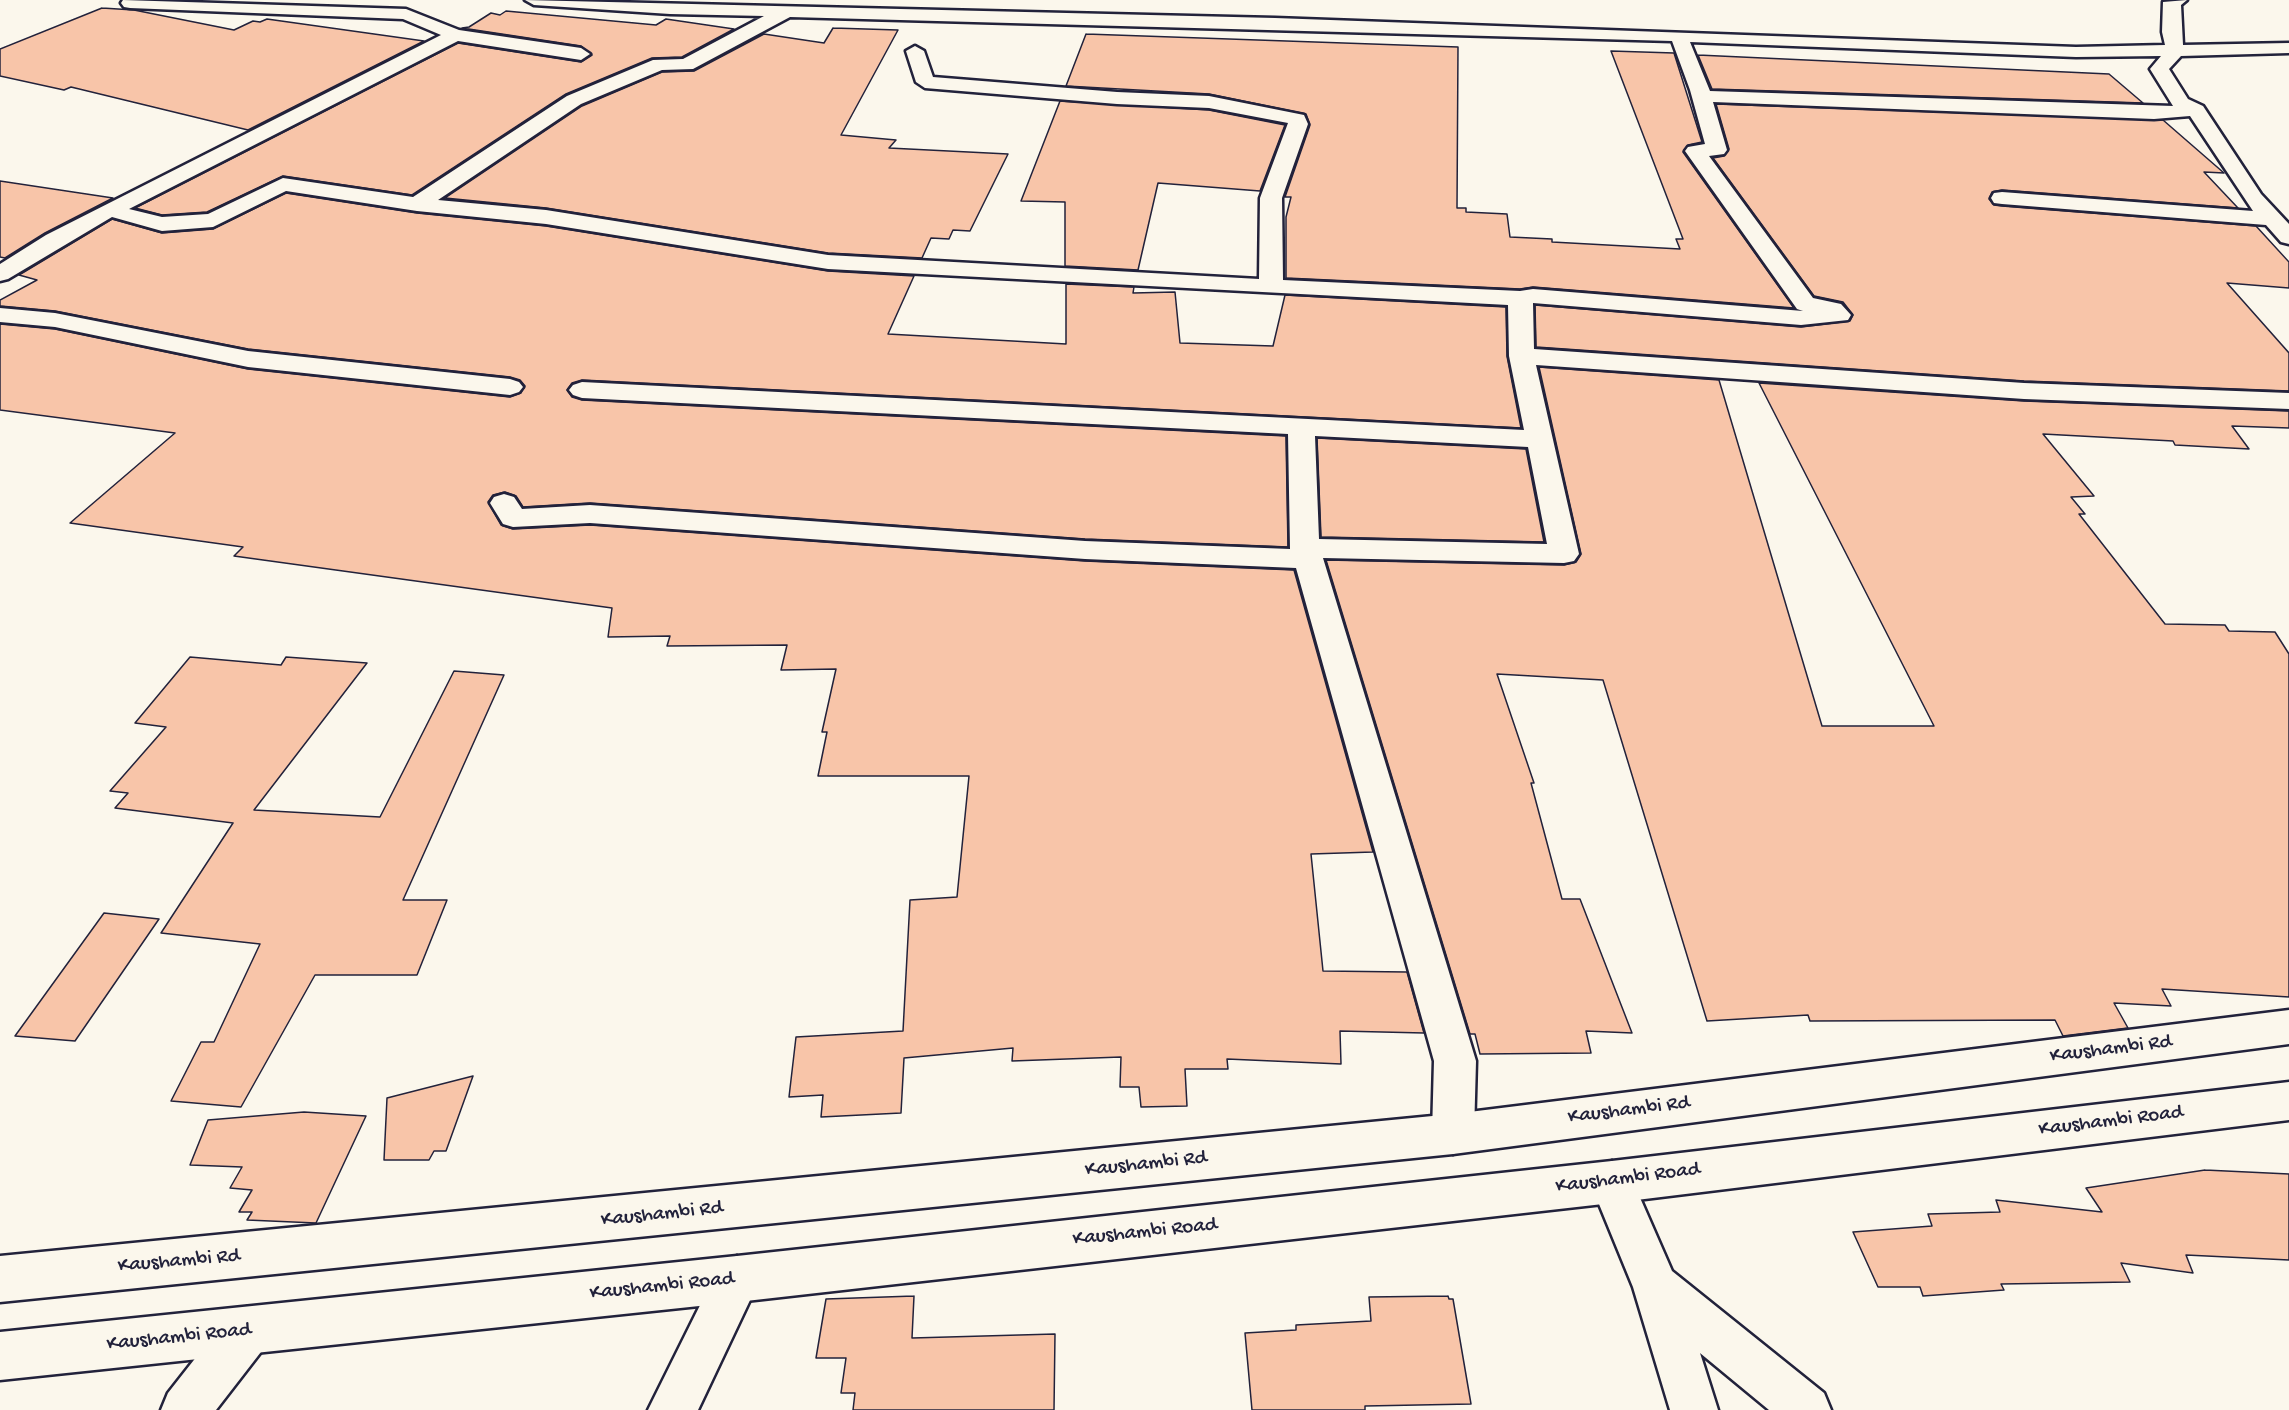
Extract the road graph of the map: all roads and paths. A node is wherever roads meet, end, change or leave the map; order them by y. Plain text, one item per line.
1 (534, 0) edge
2 (2178, 0) edge
3 (129, 3) dead end
4 (787, 12) junction
5 (455, 35) junction
6 (1679, 36) junction
7 (2289, 48) edge
8 (915, 51) dead end
9 (2175, 51) junction
10 (581, 54) dead end
11 (1700, 96) junction
12 (2196, 110) junction
13 (2002, 198) dead end
14 (417, 204) junction
15 (109, 210) junction
16 (2272, 219) junction
17 (2289, 237) edge
18 (0, 274) edge
19 (1271, 287) junction
20 (1520, 298) junction
21 (0, 315) edge
22 (55, 320) junction
23 (0, 330) edge
24 (1522, 356) junction
25 (510, 387) dead end
26 (582, 390) dead end
27 (2289, 401) edge
28 (1302, 428) junction
29 (1539, 439) junction
30 (504, 503) dead end
31 (1305, 548) junction
32 (2289, 1027) edge
33 (2289, 1101) edge
34 (1453, 1134) junction
35 (1612, 1182) junction
36 (0, 1279) edge
37 (737, 1279) junction
38 (1656, 1287) junction
39 (247, 1331) junction
40 (0, 1356) edge
41 (185, 1410) edge
42 (672, 1410) edge
43 (1694, 1410) edge
44 (1807, 1410) edge

1 - 4 street
2 - 9 street
3 - 5 street
4 - 6 street
4 - 14 street
5 - 10 street
5 - 15 street
6 - 9 street
6 - 11 street
7 - 9 street
8 - 19 street
9 - 12 street
11 - 12 street
11 - 20 street
12 - 16 street
13 - 16 street
14 - 15 street
14 - 19 street
15 - 18 street
16 - 17 street
19 - 20 street
20 - 24 street
21 - 22 street
22 - 23 street
22 - 25 street
24 - 27 street
24 - 29 street
26 - 28 street
28 - 29 street
28 - 31 street
29 - 31 street
30 - 31 street
31 - 34 street
32 - 34 street, Kaushambi Rd
33 - 35 street, Kaushambi Road
34 - 36 street, Kaushambi Rd
35 - 37 street, Kaushambi Road
35 - 38 street
37 - 39 street, Kaushambi Road
37 - 42 street
38 - 43 street
38 - 44 street
39 - 40 street, Kaushambi Road
39 - 41 street

